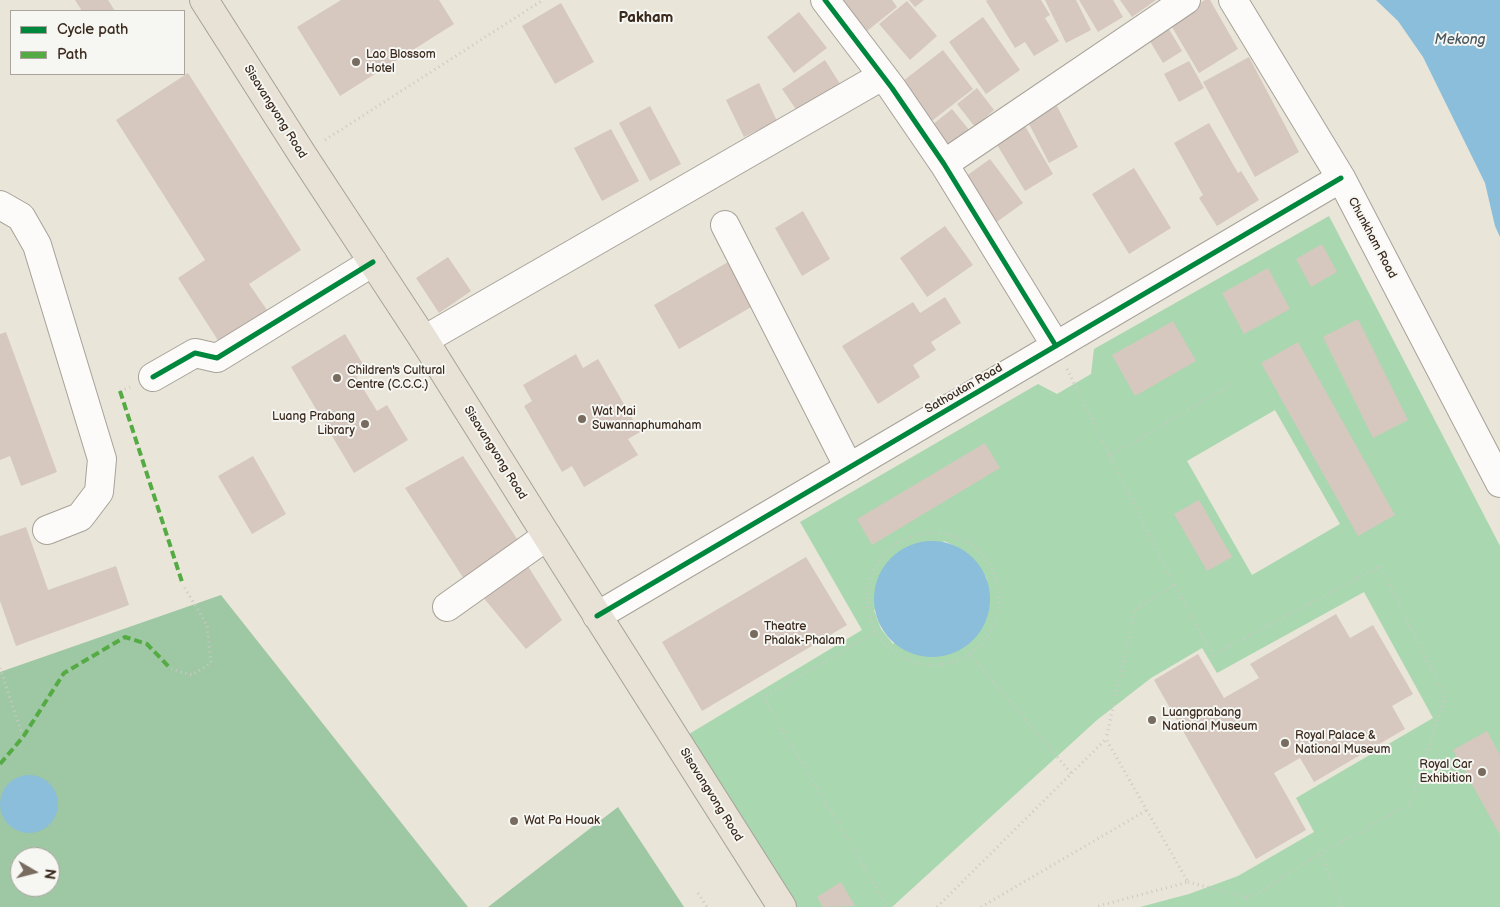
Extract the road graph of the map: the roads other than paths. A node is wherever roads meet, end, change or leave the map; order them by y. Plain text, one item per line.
1 (204, 0) edge
2 (824, 0) edge
3 (1186, 0) edge
4 (1233, 0) edge
5 (882, 76) junction
6 (944, 164) junction
7 (1340, 178) junction
8 (0, 205) edge
9 (725, 225) dead end
10 (373, 262) junction
11 (424, 340) junction
12 (1056, 346) junction
13 (153, 377) dead end
14 (850, 468) junction
15 (1500, 483) edge
16 (47, 530) dead end
17 (547, 536) junction
18 (447, 606) dead end
19 (597, 616) junction
20 (782, 907) edge

1 - 10 main road, Sisavangvong Road
2 - 5 street
3 - 6 street
4 - 7 street, Chunkham Road
5 - 6 street
5 - 11 street
6 - 12 street
7 - 12 street, Sathoutan Road
7 - 15 street, Chunkham Road
8 - 16 street
9 - 14 street
10 - 11 main road, Sisavangvong Road
10 - 13 street
11 - 17 main road, Sisavangvong Road
12 - 14 street, Sathoutan Road
14 - 19 street, Sathoutan Road
17 - 18 street
17 - 19 main road, Sisavangvong Road
19 - 20 main road, Sisavangvong Road

